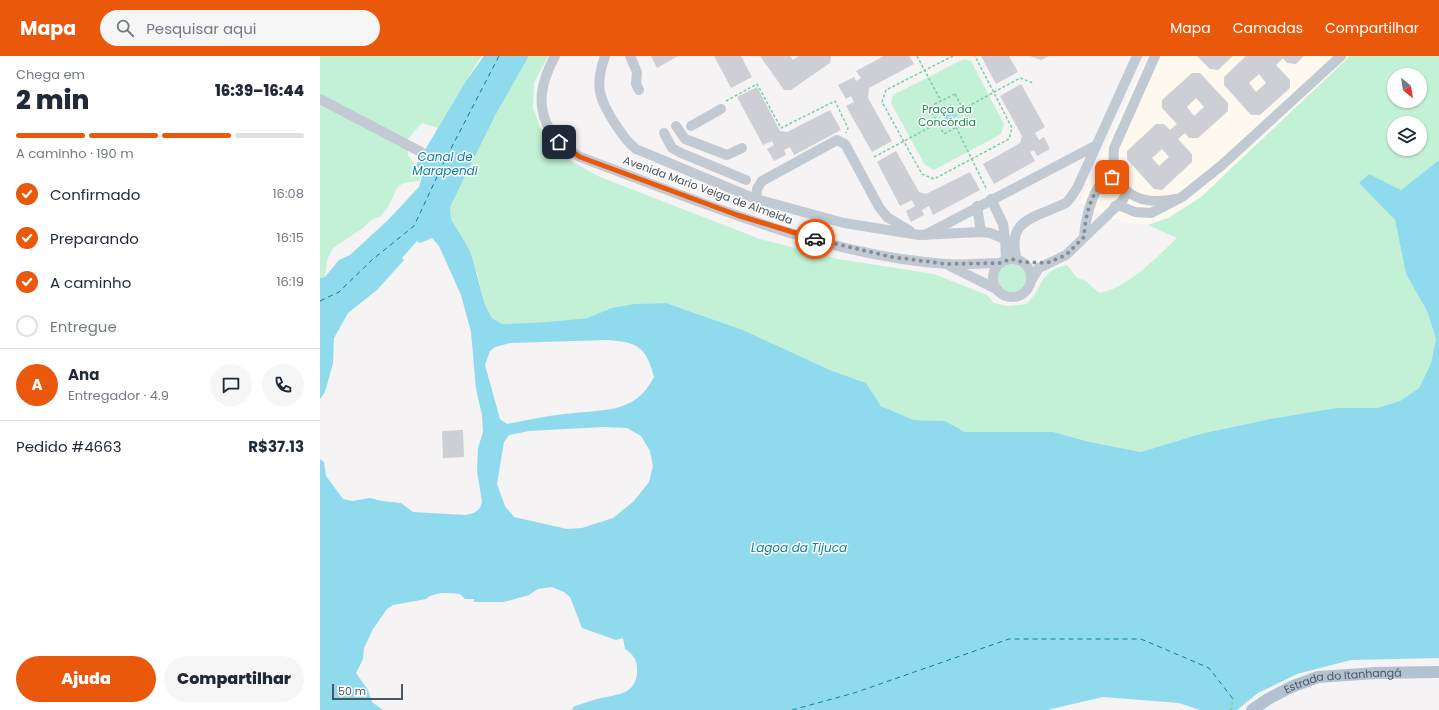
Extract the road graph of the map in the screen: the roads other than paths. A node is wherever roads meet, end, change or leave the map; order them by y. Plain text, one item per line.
1 (555, 56) edge
2 (606, 56) edge
3 (630, 56) edge
4 (1137, 56) edge
5 (1163, 56) edge
6 (1341, 56) edge
7 (1153, 60) edge
8 (639, 90) dead end
9 (320, 99) edge
10 (723, 105) road end
11 (676, 126) dead end
12 (691, 126) dead end
13 (664, 133) dead end
14 (1095, 146) junction
15 (742, 148) dead end
16 (421, 152) dead end
17 (1116, 175) junction
18 (746, 180) dead end
19 (1127, 191) junction
20 (1182, 197) junction
21 (756, 199) junction
22 (991, 199) junction
23 (977, 206) junction
24 (1115, 206) junction
25 (981, 232) junction
26 (920, 235) junction
27 (1084, 237) junction
28 (1005, 239) junction
29 (1020, 261) junction
30 (1003, 262) junction
31 (1047, 263) junction
32 (947, 264) junction
33 (1032, 279) junction
34 (998, 290) junction
35 (1439, 672) edge
36 (1252, 710) edge

1 - 32 street, Avenida Mario Veiga de Almeida
2 - 21 street
3 - 8 street
4 - 14 street
5 - 7 street
6 - 20 street
7 - 17 street
9 - 16 street
10 - 12 street
11 - 15 street
13 - 18 street
14 - 22 street
14 - 29 street
17 - 19 street
17 - 27 street
19 - 20 street
19 - 24 street
20 - 24 street
21 - 26 street
21 - 26 street
22 - 23 street
22 - 28 street
23 - 25 street
23 - 26 street
24 - 27 street
25 - 26 street
25 - 28 street
27 - 31 street
28 - 30 street
29 - 30 street
29 - 31 street
29 - 33 street
30 - 32 street, Avenida Mario Veiga de Almeida
30 - 34 street
31 - 33 street
32 - 34 street, Avenida Mario Veiga de Almeida
33 - 34 street
35 - 36 main road, Estrada do Itanhangá

